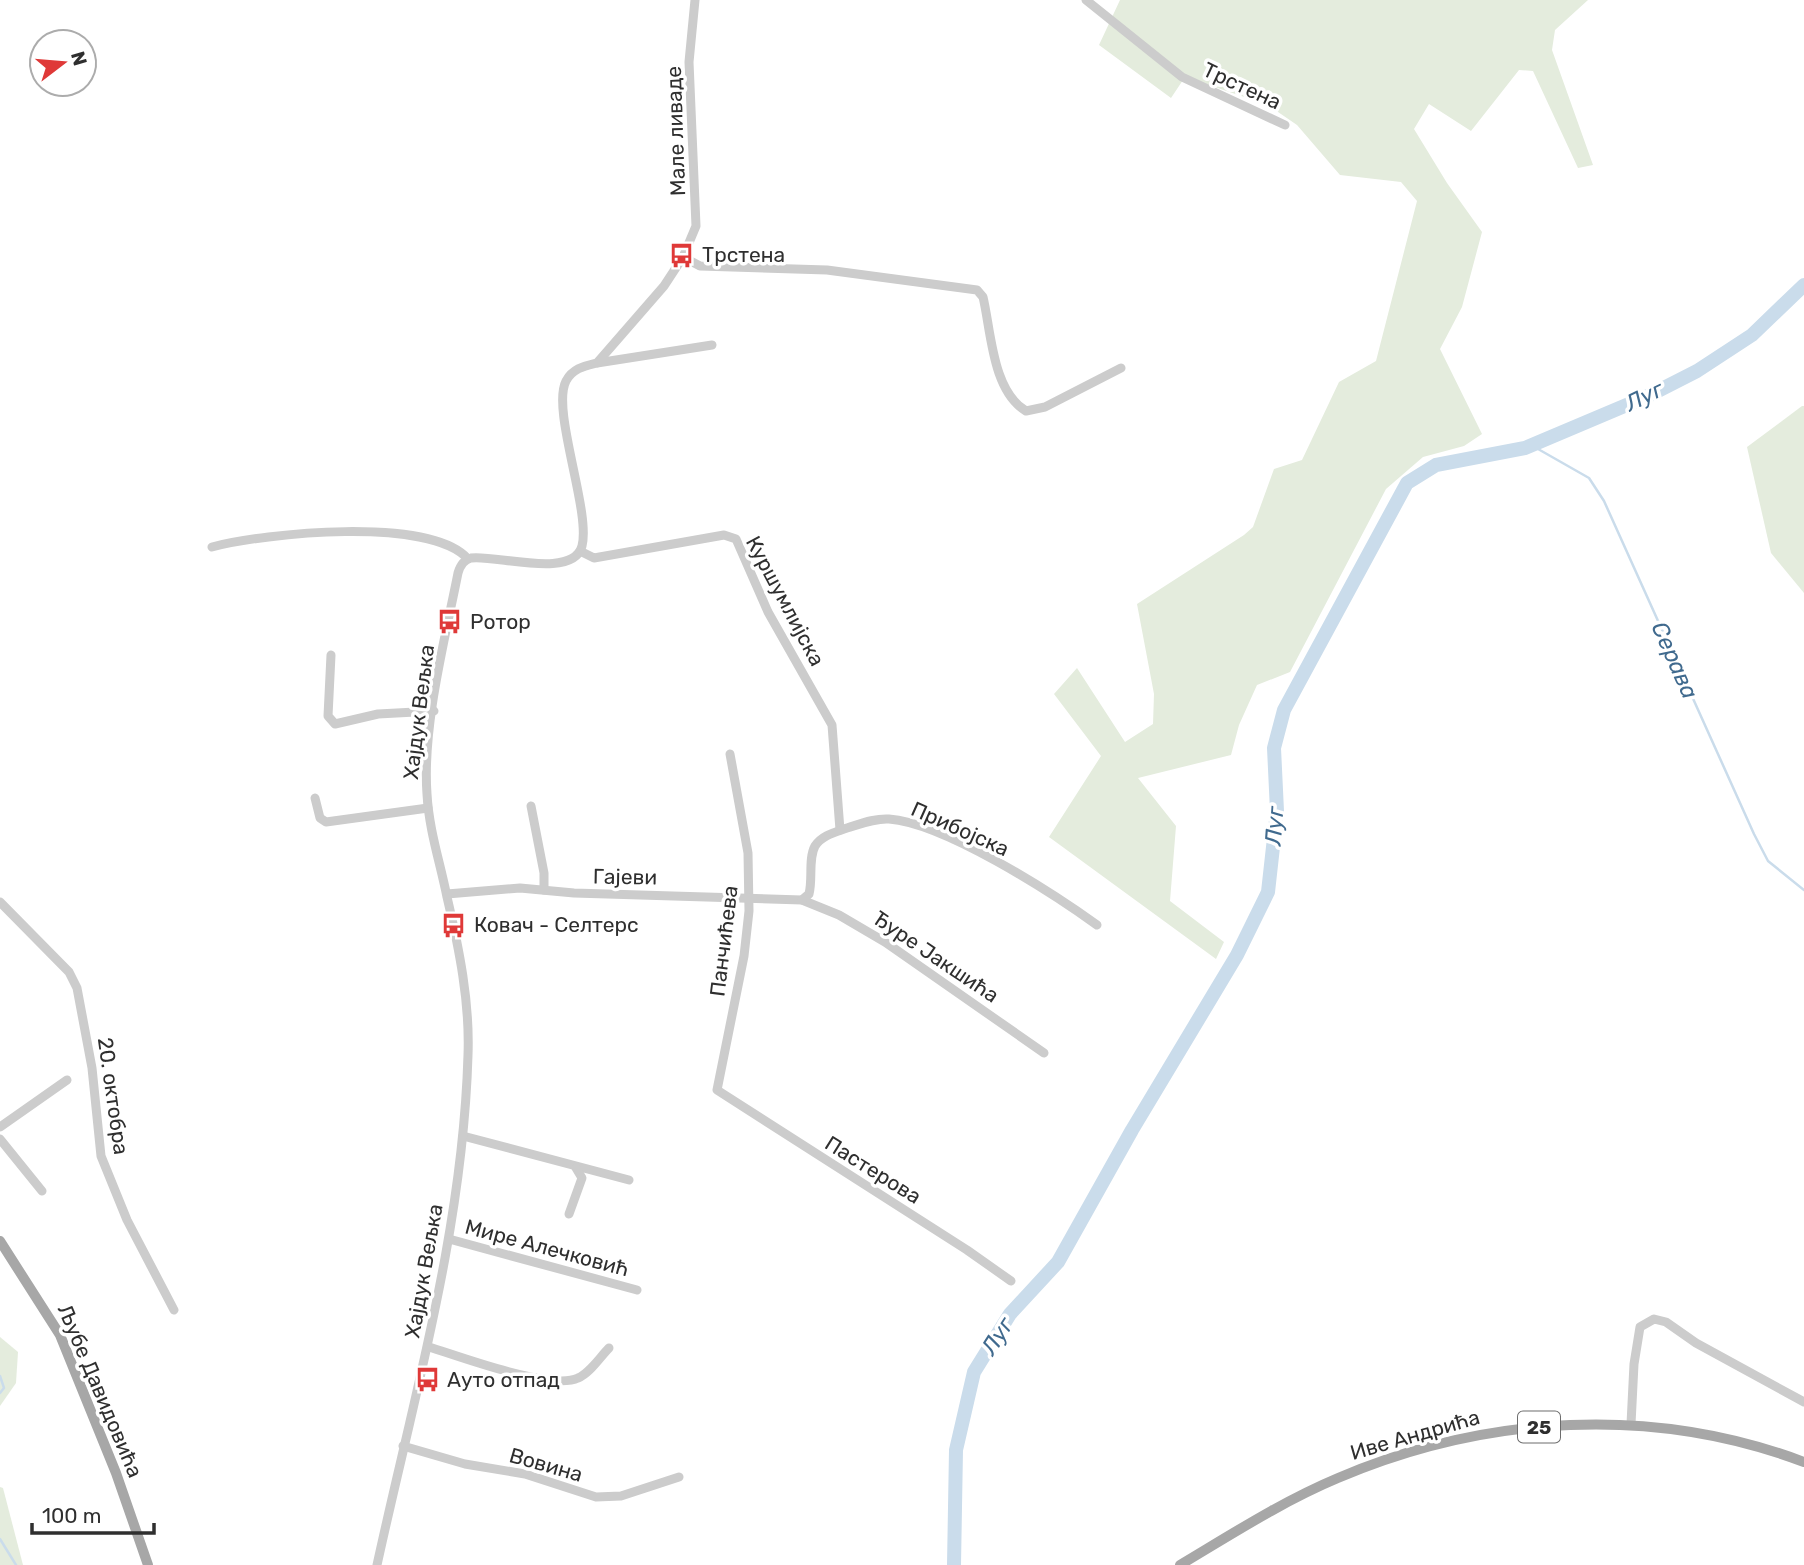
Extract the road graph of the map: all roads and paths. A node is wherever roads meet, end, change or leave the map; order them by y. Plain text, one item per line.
1 (695, 0) edge
2 (1086, 0) edge
3 (1285, 125) dead end
4 (683, 257) junction
5 (712, 345) dead end
6 (597, 363) junction
7 (1121, 368) dead end
8 (212, 547) dead end
9 (580, 551) junction
10 (468, 559) junction
11 (331, 655) dead end
12 (434, 711) junction
13 (730, 754) dead end
14 (315, 798) dead end
15 (531, 806) dead end
16 (428, 808) junction
17 (840, 830) junction
18 (544, 890) junction
19 (447, 894) junction
20 (748, 897) junction
21 (802, 900) junction
22 (0, 902) edge
23 (1097, 925) dead end
24 (1044, 1054) dead end
25 (66, 1080) dead end
26 (717, 1090) joint
27 (0, 1127) edge
28 (463, 1136) junction
29 (0, 1139) edge
30 (576, 1168) junction
31 (629, 1180) dead end
32 (42, 1191) dead end
33 (569, 1214) dead end
34 (449, 1239) junction
35 (0, 1241) edge
36 (1011, 1281) dead end
37 (637, 1290) dead end
38 (174, 1310) dead end
39 (429, 1347) junction
40 (609, 1348) dead end
41 (1804, 1402) edge
42 (1631, 1424) junction
43 (403, 1446) junction
44 (1804, 1462) edge
45 (679, 1477) dead end
46 (148, 1565) edge
47 (377, 1565) edge
48 (1180, 1565) edge

1 - 4 street, Мале ливаде
2 - 3 street, Трстена
4 - 6 street
4 - 7 street
5 - 6 street
6 - 9 street
8 - 10 street
9 - 10 street
9 - 17 street, Куршумлијска
10 - 12 street, Хајдук Вељка
11 - 12 street
12 - 16 street, Хајдук Вељка
13 - 20 street, Панчићева
14 - 16 street
15 - 18 street
16 - 19 street, Хајдук Вељка
17 - 21 street, Прибојска
17 - 23 street, Прибојска
18 - 19 street, Гајеви
18 - 20 street, Гајеви
19 - 28 street, Хајдук Вељка
20 - 21 street, Гајеви
20 - 26 street, Панчићева
21 - 24 street, Ђуре Јакшића
22 - 38 street, 20. октобра
25 - 27 street
26 - 36 street, Пастерова
28 - 30 street
28 - 34 street, Хајдук Вељка
29 - 32 street
30 - 31 street
30 - 33 street
34 - 37 street, Мире Алечковић
34 - 39 street, Хајдук Вељка
35 - 46 main road, Љубе Давидовића
39 - 40 street
39 - 43 street, Хајдук Вељка
41 - 42 street
42 - 44 main road, Иве Андрића / 25
42 - 48 main road, Иве Андрића / 25
43 - 45 street, Вовина
43 - 47 street, Хајдук Вељка

